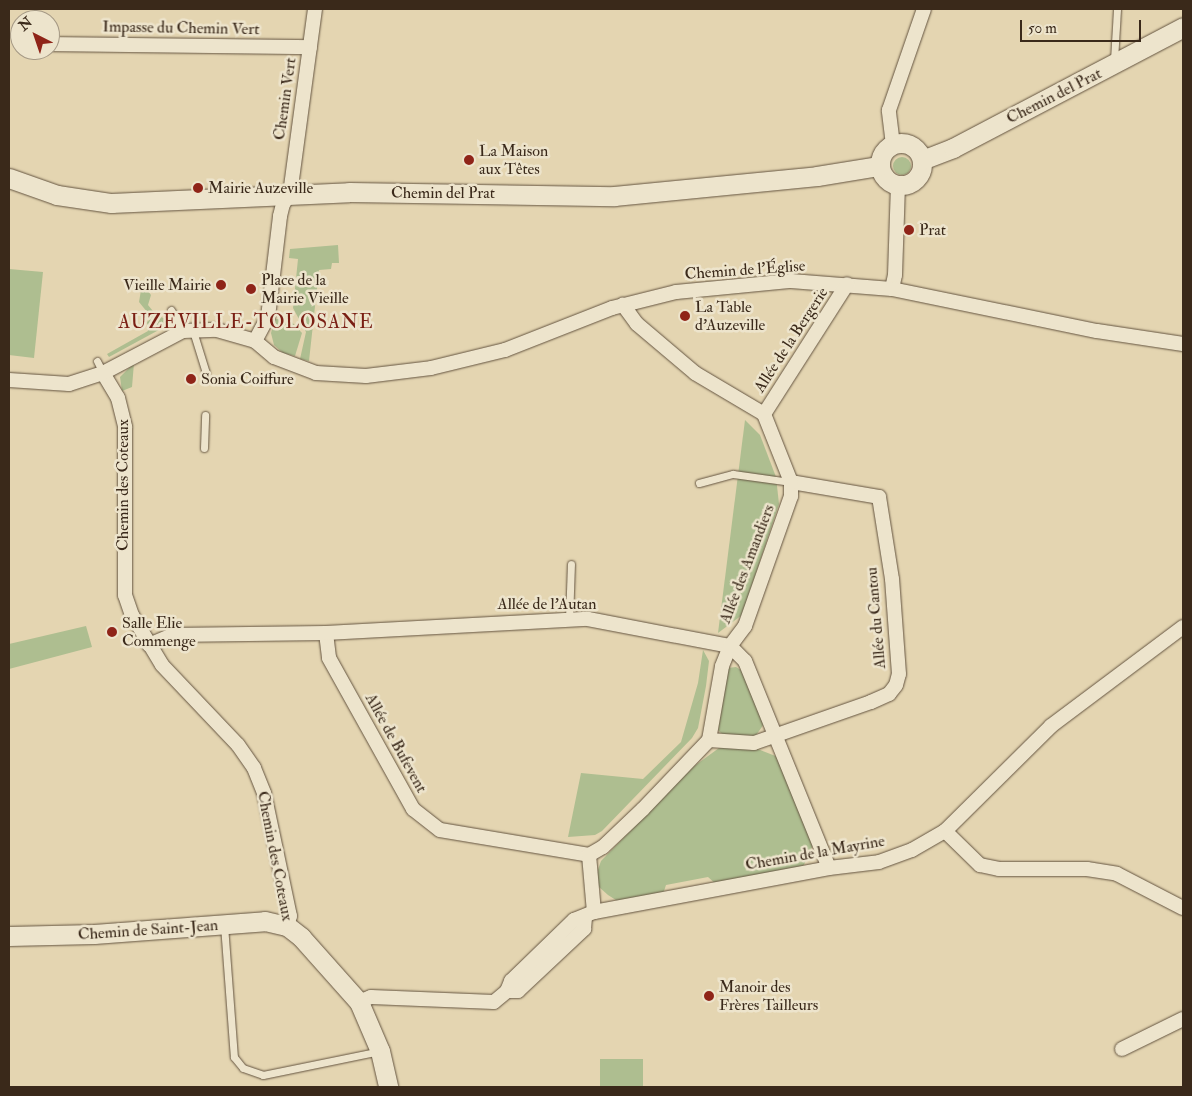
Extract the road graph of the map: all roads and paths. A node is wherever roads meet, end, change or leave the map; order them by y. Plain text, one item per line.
1 (315, 9) edge
2 (924, 9) edge
3 (1117, 9) edge
4 (1183, 27) edge
5 (60, 44) edge
6 (310, 48) junction
7 (1114, 65) junction
8 (893, 145) junction
9 (922, 160) junction
10 (879, 166) junction
11 (9, 178) edge
12 (898, 186) junction
13 (290, 194) junction
14 (847, 284) junction
15 (892, 289) junction
16 (623, 305) junction
17 (170, 310) dead end
18 (188, 331) junction
19 (255, 341) junction
20 (1183, 344) edge
21 (100, 367) junction
22 (206, 374) dead end
23 (9, 380) edge
24 (764, 414) junction
25 (205, 415) dead end
26 (204, 448) dead end
27 (792, 482) junction
28 (699, 483) dead end
29 (571, 564) dead end
30 (569, 620) junction
31 (1183, 627) edge
32 (326, 633) junction
33 (149, 645) junction
34 (730, 646) junction
35 (777, 734) junction
36 (708, 740) junction
37 (945, 832) junction
38 (589, 855) junction
39 (829, 868) junction
40 (1183, 908) edge
41 (590, 915) junction
42 (224, 925) junction
43 (287, 926) junction
44 (9, 936) edge
45 (360, 1002) junction
46 (1183, 1019) edge
47 (1122, 1049) dead end
48 (380, 1051) junction
49 (388, 1087) edge

1 - 6 street, Chemin Vert
2 - 8 street
3 - 7 lane
4 - 7 street, Chemin del Prat
5 - 6 street, Impasse du Chemin Vert
6 - 13 street, Chemin Vert
7 - 9 street, Chemin del Prat
8 - 9 street
8 - 10 street
9 - 12 street
10 - 12 street
10 - 13 street, Chemin del Prat
11 - 13 street, Chemin del Prat
12 - 15 street
13 - 19 street
14 - 15 street, Chemin de l'Église
14 - 16 street, Chemin de l'Église
14 - 24 street, Allée de la Bergerie
15 - 20 street, Chemin de l'Église
16 - 19 street, Chemin de l'Église
16 - 24 street
17 - 18 lane
18 - 19 street
18 - 21 street
18 - 22 lane
21 - 23 street
21 - 33 street, Chemin des Coteaux
24 - 27 street
25 - 26 lane
27 - 28 lane
27 - 34 street, Allée des Amandiers
27 - 35 street, Allée du Cantou
29 - 30 lane
30 - 32 street, Allée de l'Autan
30 - 34 street, Allée de l'Autan
31 - 37 street, Chemin de la Mayrine
32 - 33 street, Allée de l'Autan
32 - 38 street, Allée de Bufevent
33 - 43 street, Chemin des Coteaux
34 - 35 street
34 - 36 street, Allée des Amandiers
35 - 36 street, Allée du Cantou
35 - 39 street
36 - 38 street
37 - 39 street, Chemin de la Mayrine
37 - 40 street
38 - 41 street
39 - 41 street, Chemin de la Mayrine
41 - 45 street, Chemin de la Mayrine
42 - 43 street, Chemin de Saint-Jean
42 - 44 street, Chemin de Saint-Jean
42 - 48 lane
43 - 45 street, Chemin des Coteaux
45 - 48 street, Chemin des Coteaux
46 - 47 street
48 - 49 street, Chemin des Coteaux

